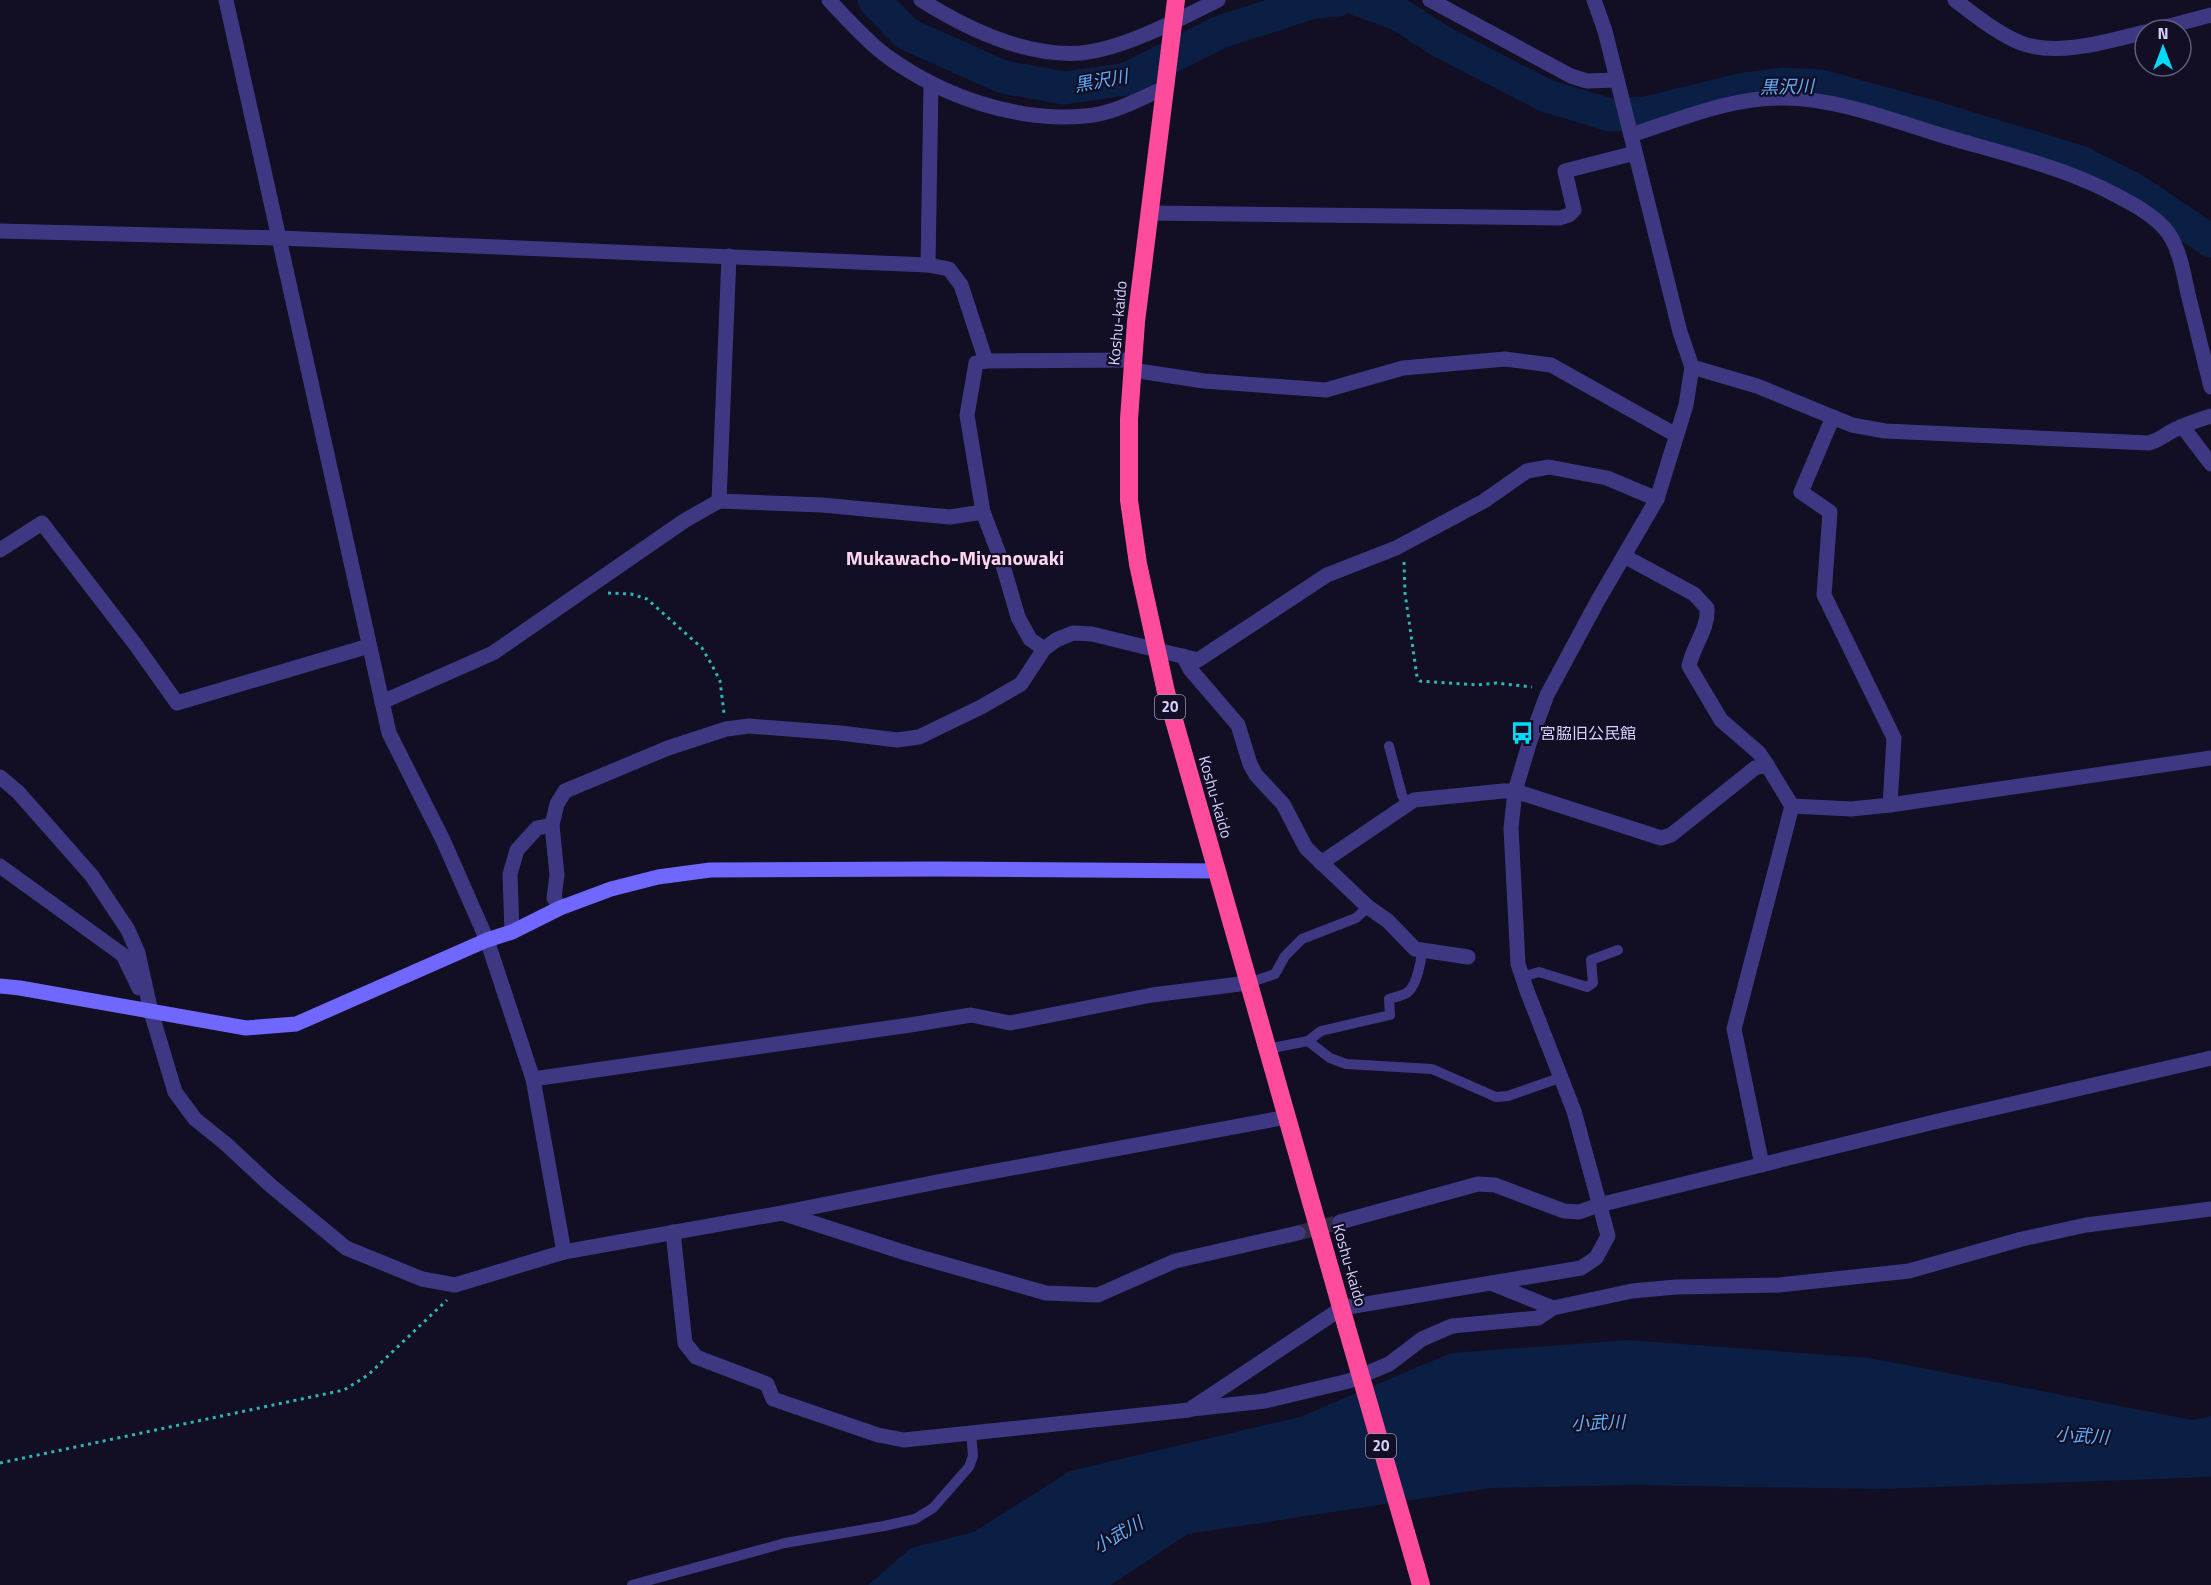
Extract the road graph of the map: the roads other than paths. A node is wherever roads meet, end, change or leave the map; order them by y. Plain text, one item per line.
1 (226, 0) edge
2 (829, 0) edge
3 (921, 0) edge
4 (1176, 0) edge
5 (1218, 0) edge
6 (1430, 0) edge
7 (1594, 0) edge
8 (1955, 0) edge
9 (2211, 15) edge
10 (2193, 20) edge
11 (1173, 21) junction
12 (2133, 35) edge
13 (1618, 83) junction
14 (931, 85) junction
15 (1166, 87) junction
16 (1629, 129) junction
17 (1635, 153) junction
18 (1150, 213) junction
19 (0, 231) edge
20 (279, 238) junction
21 (729, 256) junction
22 (928, 265) junction
23 (986, 361) junction
24 (1133, 365) junction
25 (1692, 367) junction
26 (2211, 387) edge
27 (2211, 416) edge
28 (1833, 417) junction
29 (2182, 426) junction
30 (1676, 435) junction
31 (2211, 464) edge
32 (1657, 499) junction
33 (719, 501) junction
34 (983, 512) junction
35 (0, 550) edge
36 (1624, 556) junction
37 (369, 646) junction
38 (1044, 649) junction
39 (1155, 650) junction
40 (1183, 656) junction
41 (382, 702) junction
42 (1389, 746) dead end
43 (2211, 758) edge
44 (1767, 765) junction
45 (0, 777) edge
46 (1515, 791) junction
47 (1406, 803) junction
48 (1890, 805) junction
49 (1792, 806) junction
50 (552, 825) junction
51 (1321, 862) junction
52 (0, 866) edge
53 (1217, 871) junction
54 (1368, 907) junction
55 (560, 908) junction
56 (512, 932) junction
57 (487, 940) junction
58 (1618, 950) dead end
59 (1422, 951) junction
60 (1468, 957) dead end
61 (1522, 977) junction
62 (1248, 983) junction
63 (0, 986) edge
64 (151, 1012) junction
65 (1308, 1041) junction
66 (1267, 1049) junction
67 (2211, 1058) edge
68 (1562, 1077) junction
69 (533, 1079) junction
70 (1287, 1117) junction
71 (1762, 1165) junction
72 (1599, 1205) junction
73 (2211, 1209) edge
74 (782, 1213) junction
75 (1340, 1222) tunnel mouth
76 (673, 1232) junction
77 (1298, 1233) tunnel mouth
78 (564, 1252) junction
79 (1491, 1283) junction
80 (1552, 1308) junction
81 (1344, 1316) junction
82 (1189, 1410) junction
83 (971, 1432) junction
84 (632, 1585) edge
85 (1421, 1585) edge

1 - 20 street
2 - 14 street
3 - 11 street
4 - 11 highway, Koshu-kaido / 20
5 - 11 street
6 - 13 street
7 - 13 street
8 - 12 street
9 - 10 street
11 - 15 highway, Koshu-kaido / 20
13 - 16 street
14 - 15 street
14 - 22 street
15 - 18 highway, Koshu-kaido / 20
16 - 17 street
16 - 26 street
17 - 18 street
17 - 25 street
18 - 24 highway, Koshu-kaido / 20
19 - 20 street
20 - 21 street
20 - 37 street
21 - 22 street
21 - 33 street
22 - 23 street
23 - 24 street
23 - 34 street
24 - 30 street
24 - 39 highway, Koshu-kaido / 20
25 - 28 street
25 - 30 street
27 - 29 street
28 - 29 street
28 - 48 street
29 - 31 street
30 - 32 street
32 - 36 street
32 - 40 street
33 - 34 street
33 - 41 street
34 - 38 street
35 - 37 street
36 - 44 street
36 - 46 street
37 - 41 street
38 - 39 street
38 - 50 street
39 - 40 street
39 - 53 highway, Koshu-kaido / 20
40 - 51 street
41 - 57 street
42 - 47 lane
43 - 48 street
44 - 46 street
44 - 49 street
45 - 64 street
46 - 47 street
46 - 61 street
47 - 51 street
48 - 49 street
49 - 71 street
50 - 55 street
50 - 56 street
51 - 54 street
52 - 64 street
53 - 55 street
53 - 62 highway, Koshu-kaido / 20
54 - 59 street
54 - 62 lane
55 - 56 street
56 - 57 street
57 - 64 street
57 - 69 street
58 - 61 lane
59 - 60 street
59 - 65 lane
61 - 68 street
62 - 66 highway, Koshu-kaido / 20
62 - 69 street
63 - 64 street
64 - 78 street
65 - 66 lane
65 - 68 lane
66 - 70 highway, Koshu-kaido / 20
67 - 71 street
68 - 72 street
69 - 78 street
70 - 74 street
70 - 81 highway, Koshu-kaido / 20
71 - 72 street
72 - 75 street
72 - 79 street
73 - 80 street
74 - 76 street
74 - 77 street
76 - 78 street
76 - 83 street
79 - 80 street
79 - 81 street
80 - 82 street
81 - 82 street
81 - 85 highway, Koshu-kaido / 20, bridge
82 - 83 street
83 - 84 lane

